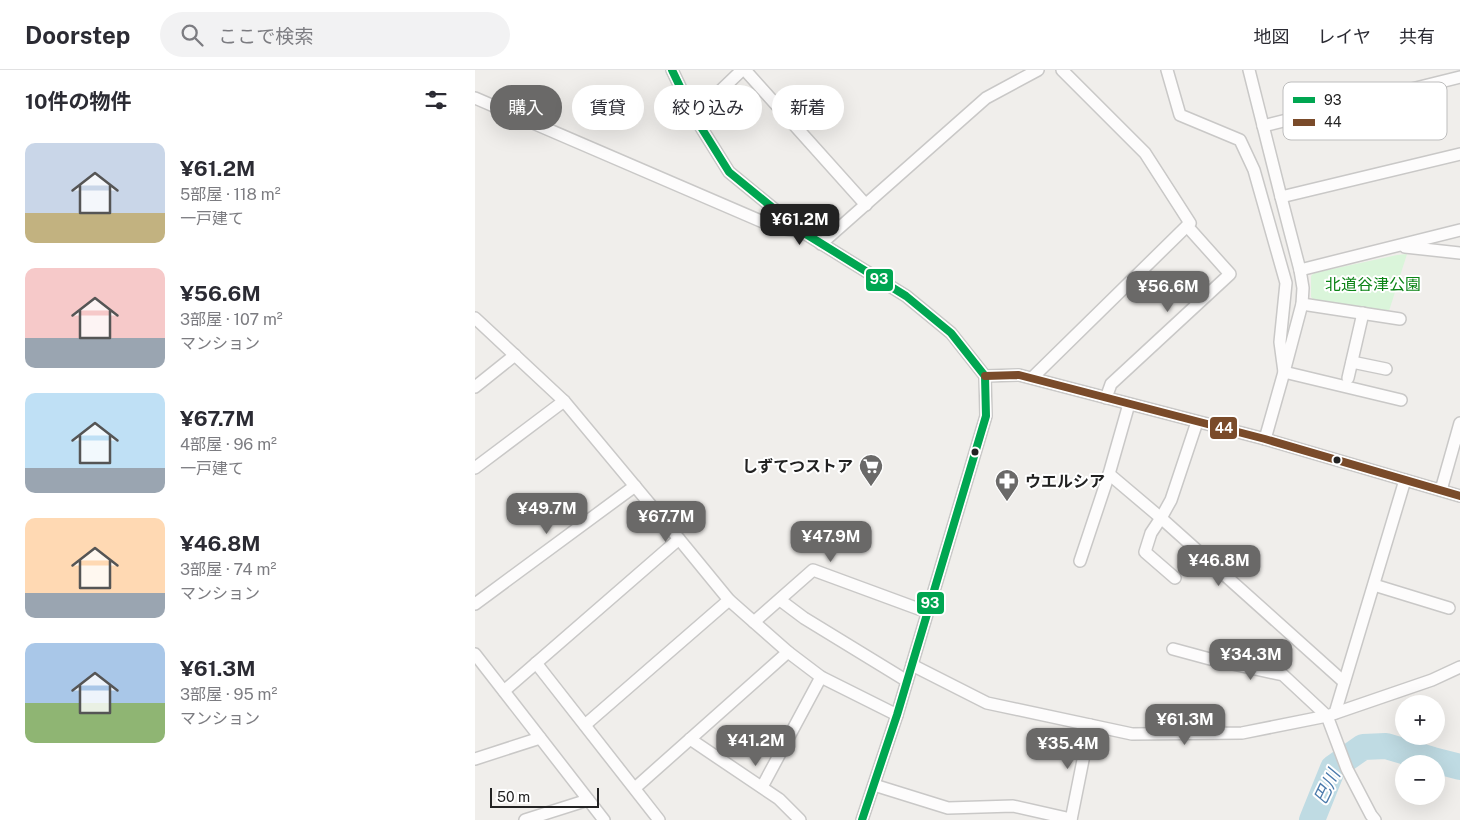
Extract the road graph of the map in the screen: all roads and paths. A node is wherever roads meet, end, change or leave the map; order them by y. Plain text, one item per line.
1 (672, 70) edge
2 (744, 70) edge
3 (1038, 70) edge
4 (1062, 70) edge
5 (1167, 70) edge
6 (1249, 70) edge
7 (1460, 77) edge
8 (1440, 82) edge
9 (679, 85) edge
10 (728, 85) edge
11 (475, 98) edge
12 (1283, 121) edge
13 (1263, 126) junction
14 (703, 130) edge
15 (1460, 154) edge
16 (1281, 197) junction
17 (866, 205) junction
18 (1187, 226) junction
19 (1460, 230) edge
20 (801, 231) junction
21 (821, 244) junction
22 (1398, 246) junction
23 (1460, 253) edge
24 (1300, 270) junction
25 (1302, 304) junction
26 (1363, 313) junction
27 (475, 318) edge
28 (1400, 319) dead end
29 (515, 356) junction
30 (1352, 362) junction
31 (1386, 369) dead end
32 (1285, 372) junction
33 (985, 376) junction
34 (1032, 378) junction
35 (1348, 378) dead end
36 (475, 386) edge
37 (1106, 398) junction
38 (1401, 400) dead end
39 (564, 401) junction
40 (1129, 404) junction
41 (1197, 422) junction
42 (1460, 422) edge
43 (1265, 439) junction
44 (475, 468) edge
45 (1109, 474) junction
46 (1405, 480) junction
47 (635, 486) junction
48 (1441, 490) junction
49 (1460, 496) edge
50 (1161, 518) junction
51 (679, 539) junction
52 (1080, 562) dead end
53 (1175, 578) dead end
54 (1374, 585) junction
55 (729, 600) junction
56 (779, 600) junction
57 (475, 604) edge
58 (1449, 608) dead end
59 (927, 612) junction
60 (754, 622) junction
61 (1173, 649) dead end
62 (788, 652) junction
63 (475, 654) edge
64 (536, 663) junction
65 (912, 665) junction
66 (1460, 667) edge
67 (821, 677) junction
68 (907, 682) junction
69 (1344, 682) junction
70 (504, 691) junction
71 (1331, 714) junction
72 (897, 715) junction
73 (585, 725) junction
74 (1090, 725) junction
75 (540, 738) junction
76 (690, 739) junction
77 (475, 759) edge
78 (874, 785) junction
79 (762, 787) junction
80 (635, 788) junction
81 (588, 800) junction
82 (1071, 819) edge
83 (525, 820) edge
84 (603, 820) edge
85 (659, 820) edge
86 (800, 820) edge
87 (862, 820) edge
88 (1375, 820) edge

1 - 9 street
2 - 10 street
2 - 17 street
3 - 17 street
4 - 18 street
5 - 32 street
6 - 13 street
7 - 8 street
11 - 20 street
12 - 13 street
13 - 16 street
14 - 20 street
15 - 16 street
16 - 24 street
17 - 21 street
18 - 34 street
18 - 37 street
19 - 22 street
20 - 21 street
21 - 33 street
22 - 23 street
22 - 24 street
24 - 25 street
25 - 26 street
25 - 32 street
26 - 28 street
26 - 30 street
27 - 29 street
29 - 36 street
29 - 39 street
30 - 31 street
30 - 35 street
32 - 38 street
32 - 43 street
33 - 34 street
33 - 59 street
34 - 37 street
37 - 40 street
39 - 44 street
39 - 47 street
40 - 41 street
40 - 45 street
41 - 43 street
41 - 50 street
42 - 48 street
43 - 46 street
45 - 50 street
45 - 52 street
46 - 48 street
46 - 54 street
47 - 51 street
47 - 57 street
48 - 49 street
50 - 53 street
50 - 69 street
51 - 55 street
51 - 64 street
54 - 58 street
54 - 69 street
55 - 60 street
55 - 73 street
56 - 59 street
56 - 60 street
56 - 68 street
59 - 65 street
60 - 62 street
61 - 71 street
62 - 67 street
62 - 76 street
63 - 70 street
64 - 70 street
64 - 73 street
65 - 68 street
65 - 74 street
66 - 71 street
67 - 72 street
67 - 79 street
68 - 72 street
69 - 71 street
70 - 75 street
71 - 74 street
71 - 88 street
72 - 78 street
73 - 80 street
74 - 82 street
75 - 77 street
75 - 81 street
76 - 79 street
76 - 80 street
78 - 82 street
78 - 87 street
79 - 86 street
80 - 85 street
81 - 83 street
81 - 84 street

